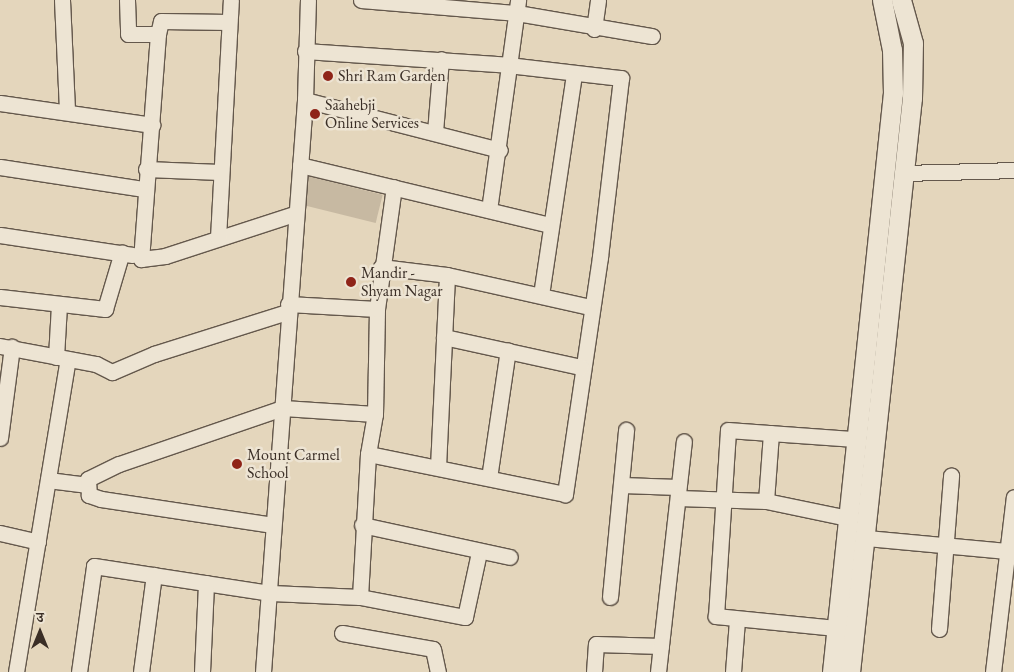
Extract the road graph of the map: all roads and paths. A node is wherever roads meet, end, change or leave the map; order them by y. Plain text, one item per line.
1 (62, 0) edge
2 (127, 0) edge
3 (231, 0) edge
4 (308, 0) edge
5 (361, 0) edge
6 (598, 0) edge
7 (882, 0) edge
8 (901, 0) edge
9 (517, 7) edge
10 (229, 22) junction
11 (594, 29) junction
12 (158, 34) junction
13 (652, 36) dead end
14 (305, 51) junction
15 (441, 59) junction
16 (508, 65) junction
17 (574, 73) junction
18 (892, 74) junction
19 (913, 74) junction
20 (305, 100) junction
21 (0, 103) edge
22 (67, 112) junction
23 (152, 125) junction
24 (435, 132) junction
25 (500, 150) junction
26 (300, 165) junction
27 (0, 167) edge
28 (146, 169) junction
29 (1014, 170) edge
30 (220, 172) junction
31 (904, 173) junction
32 (394, 187) junction
33 (144, 189) junction
34 (490, 210) junction
35 (294, 214) junction
36 (550, 225) junction
37 (0, 235) edge
38 (218, 238) junction
39 (122, 252) junction
40 (142, 259) junction
41 (381, 267) junction
42 (447, 276) junction
43 (540, 295) junction
44 (0, 297) edge
45 (60, 305) junction
46 (590, 307) junction
47 (287, 308) junction
48 (377, 309) junction
49 (444, 337) junction
50 (6, 347) edge
51 (508, 350) junction
52 (62, 358) junction
53 (581, 367) junction
54 (283, 408) junction
55 (375, 414) junction
56 (626, 430) dead end
57 (772, 433) junction
58 (0, 438) edge
59 (855, 439) junction
60 (684, 440) dead end
61 (368, 454) junction
62 (438, 467) junction
63 (951, 475) dead end
64 (489, 478) junction
65 (48, 480) junction
66 (88, 485) junction
67 (622, 485) junction
68 (678, 492) junction
69 (1014, 498) edge
70 (721, 499) junction
71 (766, 501) junction
72 (848, 518) junction
73 (274, 525) junction
74 (362, 525) junction
75 (0, 532) edge
76 (866, 538) junction
77 (38, 542) junction
78 (946, 545) junction
79 (1007, 551) junction
80 (479, 552) junction
81 (510, 558) dead end
82 (154, 575) junction
83 (206, 583) junction
84 (271, 593) junction
85 (360, 597) junction
86 (610, 597) dead end
87 (737, 620) junction
88 (836, 628) junction
89 (939, 629) dead end
90 (342, 634) dead end
91 (661, 646) junction
92 (16, 672) edge
93 (79, 672) edge
94 (141, 672) edge
95 (202, 672) edge
96 (263, 672) edge
97 (438, 672) edge
98 (594, 672) edge
99 (658, 672) edge
100 (733, 672) edge
101 (832, 672) edge
102 (850, 672) edge
103 (993, 672) edge

1 - 22 street
2 - 12 street
3 - 10 street
4 - 14 street
5 - 9 street
6 - 11 street
7 - 18 street
8 - 19 street
9 - 11 street
9 - 16 street
10 - 12 street
10 - 30 street
11 - 13 street
12 - 23 street
14 - 15 street
14 - 20 street
15 - 16 street
15 - 24 street
16 - 17 street
16 - 25 street
17 - 36 street
17 - 46 street
18 - 19 street
18 - 59 street
19 - 31 street
20 - 24 street
20 - 26 street
21 - 22 street
22 - 23 street
23 - 28 street
24 - 25 street
25 - 34 street
26 - 32 street
26 - 35 street
27 - 33 street
28 - 30 street
28 - 33 street
29 - 31 street
30 - 38 street
31 - 76 street
32 - 34 street
32 - 41 street
33 - 40 street
34 - 36 street
35 - 38 street
35 - 47 street
36 - 43 street
37 - 39 street
38 - 40 street
39 - 40 street
39 - 45 street
41 - 42 street
41 - 48 street
42 - 43 street
42 - 49 street
43 - 46 street
44 - 45 street
45 - 52 street
46 - 53 street
47 - 48 street
47 - 52 street
47 - 54 street
48 - 55 street
49 - 51 street
49 - 62 street
50 - 52 street
50 - 58 street
51 - 53 street
51 - 64 street
52 - 65 street
53 - 64 street
54 - 55 street
54 - 66 street
54 - 73 street
55 - 61 street
56 - 67 street
57 - 59 street
57 - 70 street
57 - 71 street
59 - 72 street
60 - 68 street
61 - 62 street
61 - 74 street
62 - 64 street
63 - 78 street
65 - 66 street
65 - 77 street
66 - 73 street
67 - 68 street
67 - 86 street
68 - 70 street
68 - 91 street
69 - 79 street
70 - 71 street
70 - 87 street
71 - 72 street
72 - 88 street
73 - 84 street
74 - 80 street
74 - 85 street
75 - 77 street
76 - 78 street
76 - 102 street
77 - 92 street
78 - 79 street
78 - 89 street
79 - 103 street
80 - 81 street
80 - 85 street
82 - 83 street
82 - 93 street
82 - 94 street
83 - 84 street
83 - 95 street
84 - 85 street
84 - 96 street
87 - 88 street
87 - 100 street
88 - 101 street
90 - 97 street
91 - 98 street
91 - 99 street

